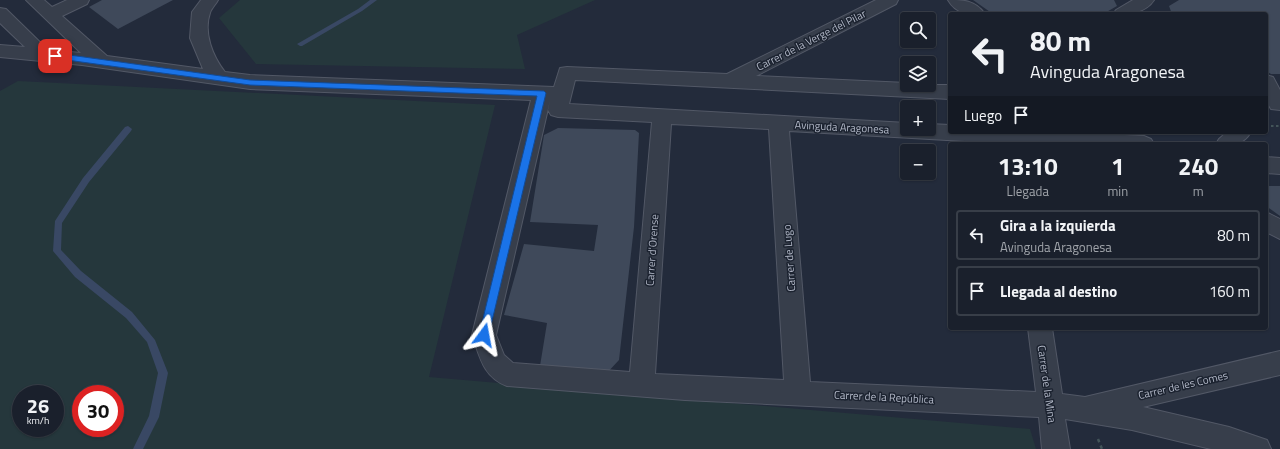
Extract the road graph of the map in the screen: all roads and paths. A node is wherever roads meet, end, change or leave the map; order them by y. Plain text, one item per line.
1 (34, 0) edge
2 (81, 0) edge
3 (210, 0) edge
4 (890, 0) edge
5 (956, 0) edge
6 (1139, 1) edge
7 (973, 12) edge
8 (1125, 12) edge
9 (1153, 12) edge
10 (0, 13) edge
11 (50, 15) junction
12 (0, 50) edge
13 (42, 54) junction
14 (102, 62) junction
15 (220, 79) junction
16 (731, 80) junction
17 (1268, 88) edge
18 (948, 92) edge
19 (552, 93) junction
20 (1274, 105) edge
21 (662, 117) junction
22 (779, 124) junction
23 (1268, 126) edge
24 (1280, 126) edge
25 (1238, 134) edge
26 (1012, 141) edge
27 (1056, 142) edge
28 (1228, 142) edge
29 (1268, 166) edge
30 (1280, 166) edge
31 (1268, 222) edge
32 (1280, 230) edge
33 (1040, 330) edge
34 (1280, 363) edge
35 (642, 384) junction
36 (798, 393) junction
37 (1050, 406) junction
38 (1086, 409) junction
39 (1056, 446) edge
40 (1257, 449) edge

1 - 11 street
2 - 11 street
3 - 15 street
4 - 16 street, Carrer de la Verge del Pilar
5 - 7 street
6 - 8 street
6 - 9 street
10 - 13 street
11 - 14 street
12 - 13 street
13 - 14 street
14 - 15 street
15 - 19 street
16 - 18 street, Avinguda Aragonesa
16 - 19 street, Avinguda Aragonesa
17 - 20 street
19 - 21 street, Avinguda Aragonesa
19 - 35 street, Carrer de la República
21 - 22 street, Avinguda Aragonesa
21 - 35 street, Carrer d'Orense
22 - 26 street, Avinguda Aragonesa
22 - 36 street, Carrer de Lugo
23 - 24 path
25 - 28 street
26 - 27 street, Avinguda Aragonesa
29 - 30 street
31 - 32 street
33 - 37 street, Carrer de la Mina
34 - 38 street, Carrer de les Comes
35 - 36 street, Carrer de la República
36 - 37 street, Carrer de la República
37 - 38 street, Carrer de la República
37 - 39 street, Carrer de la Mina
38 - 40 street, Carrer de la República

